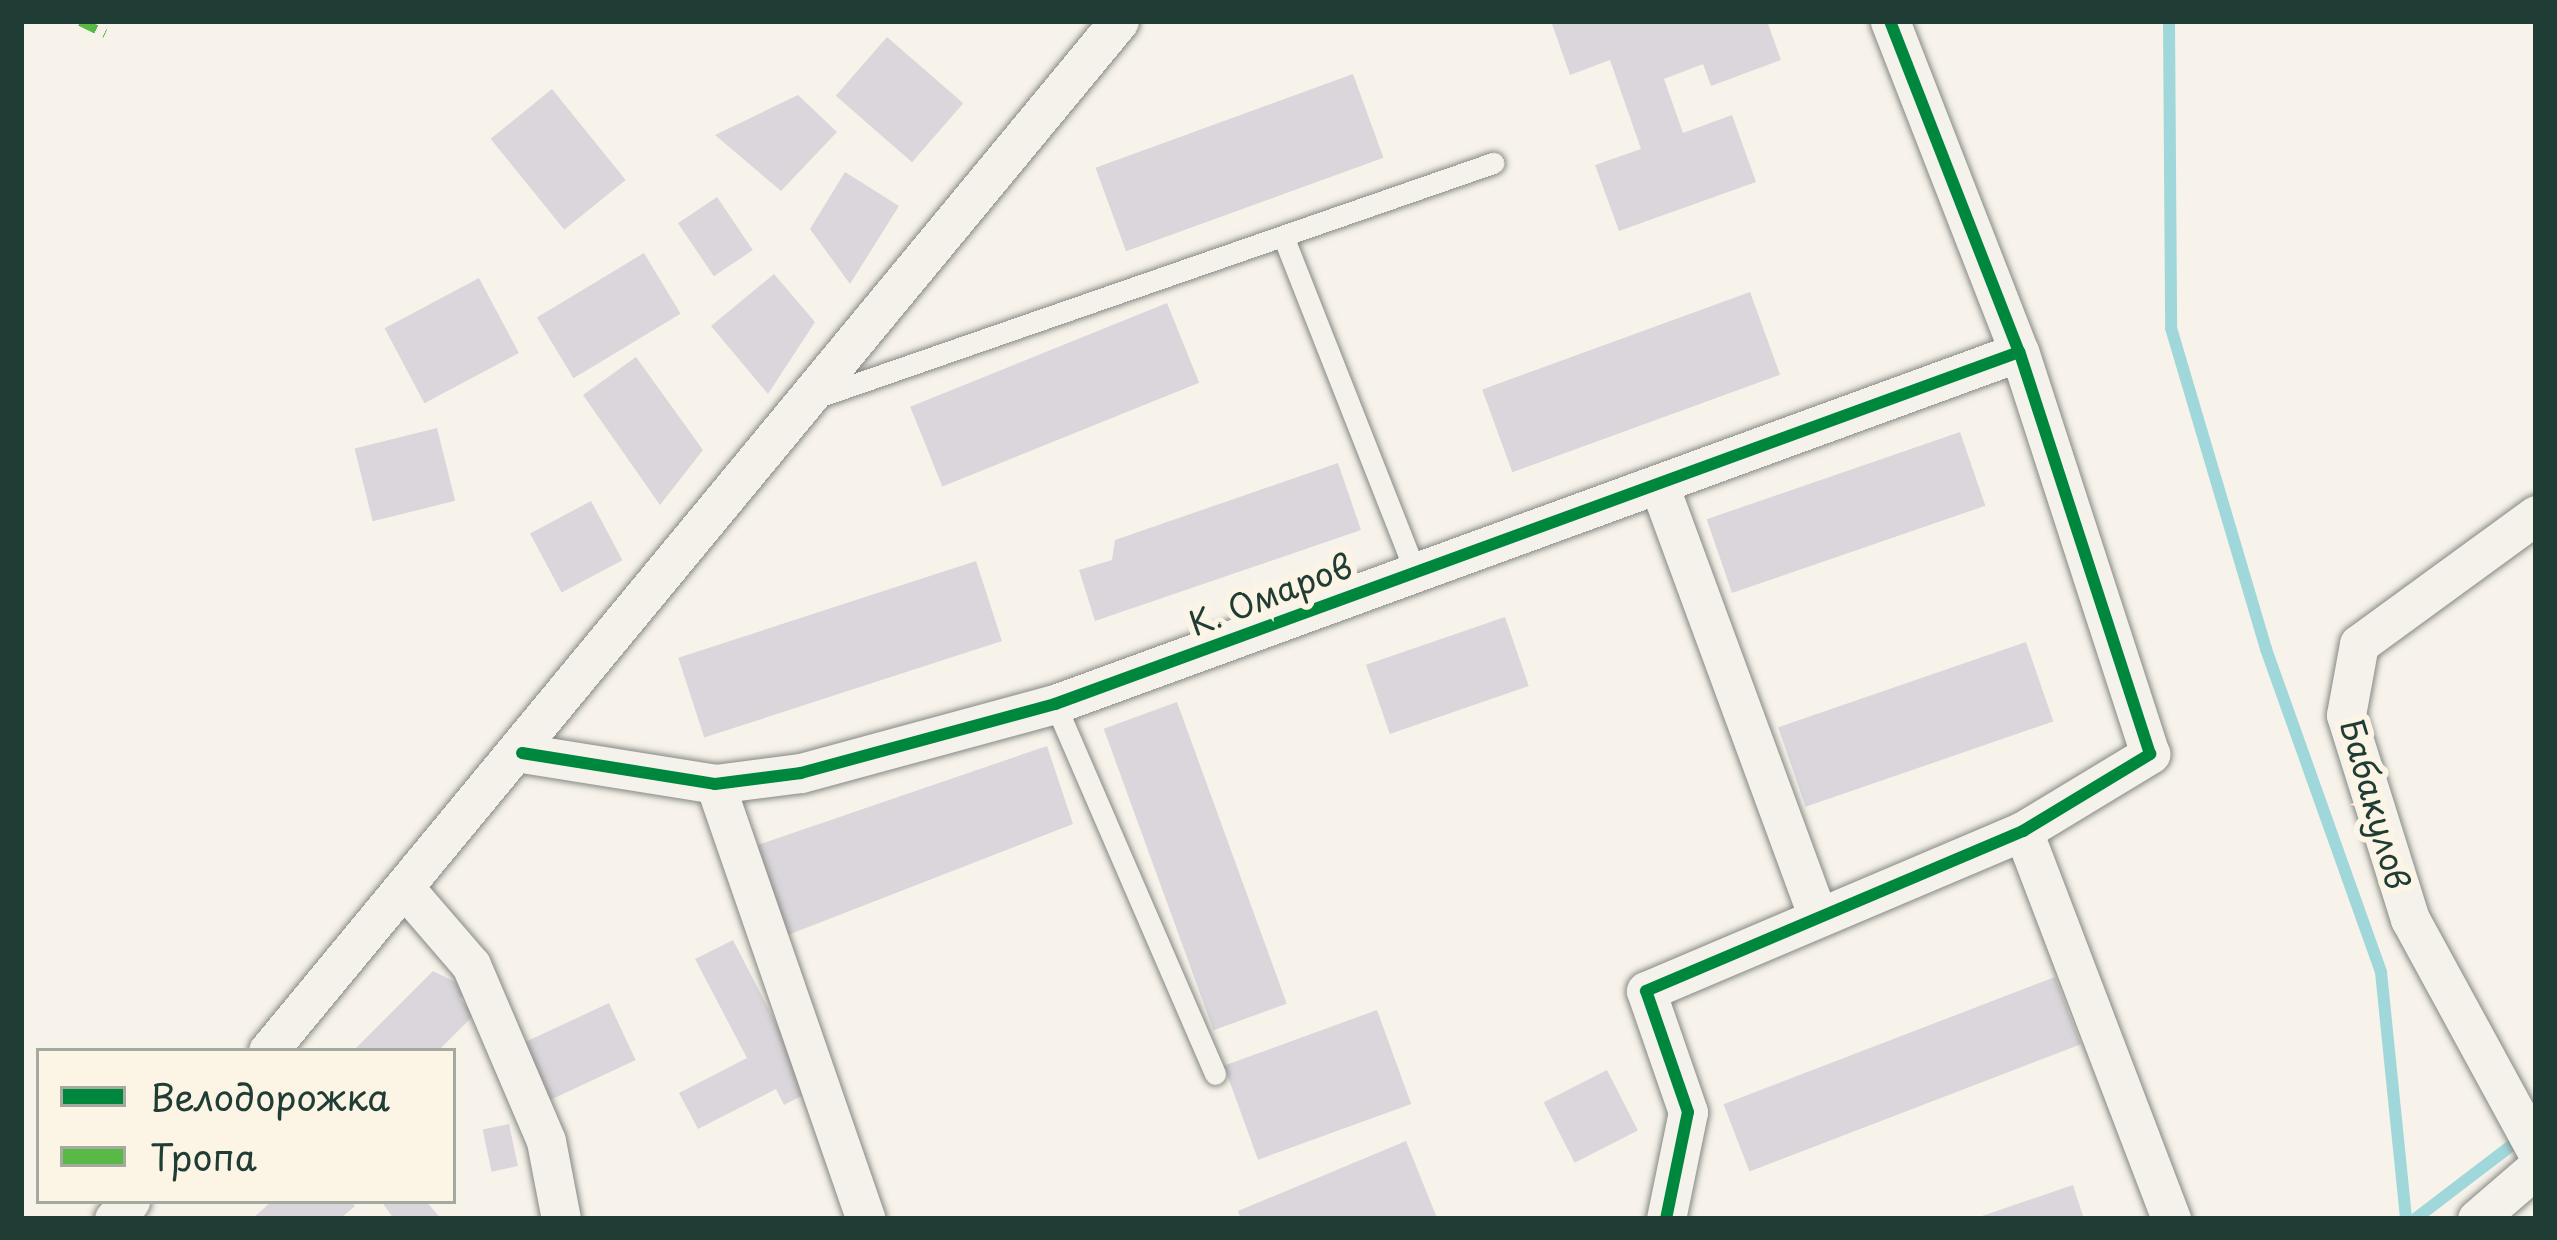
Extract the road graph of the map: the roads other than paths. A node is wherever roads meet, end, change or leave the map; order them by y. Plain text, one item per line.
1 (1119, 21) edge
2 (1890, 21) edge
3 (1492, 163) dead end
4 (1283, 236) junction
5 (2019, 352) junction
6 (809, 400) junction
7 (1659, 485) junction
8 (2536, 515) edge
9 (1414, 568) junction
10 (1055, 704) junction
11 (522, 753) junction
12 (715, 784) junction
13 (2023, 831) junction
14 (408, 892) junction
15 (1818, 917) junction
16 (271, 1048) edge
17 (1215, 1074) dead end
18 (2536, 1150) edge
19 (2536, 1168) edge
20 (561, 1219) edge
21 (866, 1219) edge
22 (1666, 1219) edge
23 (2171, 1219) edge
24 (2477, 1219) edge

1 - 6 street
2 - 5 street
3 - 4 lane
4 - 6 lane
4 - 9 lane
5 - 7 street, К. Омаров
5 - 13 street
6 - 11 street
7 - 9 street, К. Омаров
7 - 15 street
8 - 18 street, Бабакулов
9 - 10 street, К. Омаров
10 - 12 street, К. Омаров
10 - 17 lane
11 - 12 street, К. Омаров
11 - 14 street
12 - 21 street
13 - 15 street
13 - 23 street
14 - 16 street
14 - 20 street
15 - 22 street
19 - 24 street

